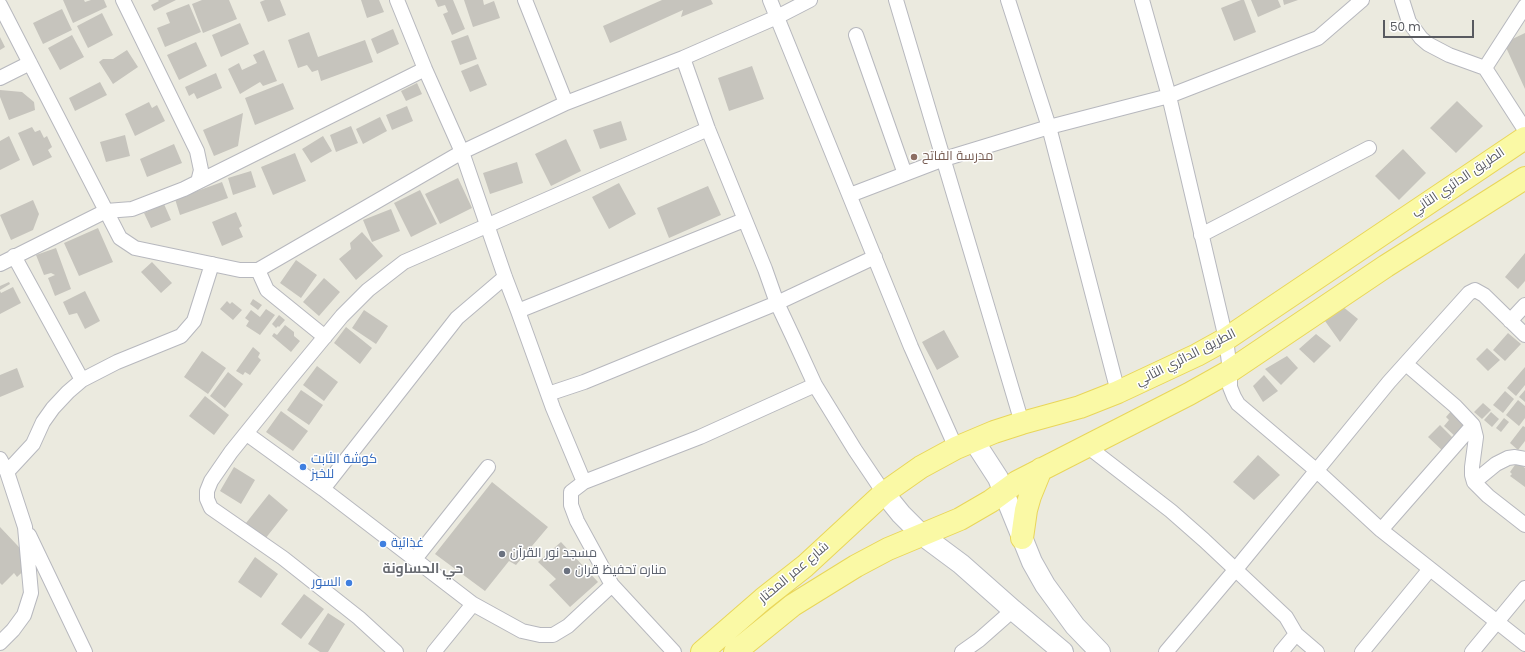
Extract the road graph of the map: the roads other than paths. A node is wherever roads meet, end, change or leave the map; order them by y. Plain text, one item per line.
1 (123, 0) edge
2 (397, 0) edge
3 (525, 0) edge
4 (770, 0) edge
5 (810, 0) edge
6 (896, 0) edge
7 (1008, 0) edge
8 (1142, 0) edge
9 (1362, 0) edge
10 (1402, 0) edge
11 (0, 5) edge
12 (1525, 6) edge
13 (777, 17) junction
14 (856, 35) dead end
15 (683, 58) junction
16 (30, 63) junction
17 (1486, 68) junction
18 (425, 69) junction
19 (0, 78) edge
20 (1169, 96) junction
21 (566, 103) junction
22 (1049, 127) junction
23 (708, 129) junction
24 (1525, 130) edge
25 (1525, 138) edge
26 (1369, 148) dead end
27 (462, 152) junction
28 (944, 159) junction
29 (905, 174) junction
30 (1525, 178) edge
31 (198, 182) junction
32 (850, 196) junction
33 (106, 211) junction
34 (744, 220) junction
35 (488, 225) junction
36 (1201, 235) junction
37 (14, 256) junction
38 (874, 257) junction
39 (0, 264) edge
40 (212, 264) junction
41 (258, 270) junction
42 (504, 277) junction
43 (777, 303) junction
44 (1525, 305) edge
45 (518, 311) junction
46 (1510, 321) junction
47 (1525, 335) edge
48 (325, 337) junction
49 (1226, 339) junction
50 (1406, 364) junction
51 (1230, 371) junction
52 (82, 380) junction
53 (815, 385) junction
54 (1118, 392) junction
55 (548, 394) junction
56 (1022, 422) junction
57 (1473, 425) junction
58 (247, 434) junction
59 (965, 444) junction
60 (1087, 446) junction
61 (0, 459) edge
62 (1525, 459) edge
63 (488, 467) dead end
64 (1041, 469) junction
65 (1317, 471) junction
66 (7, 472) junction
67 (584, 482) junction
68 (1474, 482) junction
69 (323, 489) junction
70 (1004, 492) junction
71 (884, 493) junction
72 (1525, 525) edge
73 (26, 527) junction
74 (1381, 530) junction
75 (922, 535) junction
76 (837, 537) junction
77 (1022, 538) junction
78 (415, 559) junction
79 (856, 566) junction
80 (1430, 569) junction
81 (1236, 570) junction
82 (612, 585) junction
83 (1525, 588) edge
84 (473, 604) junction
85 (1013, 610) junction
86 (1497, 622) junction
87 (1296, 634) junction
88 (0, 643) edge
89 (1525, 644) edge
90 (85, 652) edge
91 (396, 652) edge
92 (434, 652) edge
93 (674, 652) edge
94 (702, 652) edge
95 (735, 652) edge
96 (962, 652) edge
97 (1063, 652) edge
98 (1100, 652) edge
99 (1166, 652) edge
100 (1281, 652) edge
101 (1317, 652) edge
102 (1362, 652) edge
103 (1472, 652) edge

1 - 31 street
2 - 18 street
3 - 21 street
4 - 13 street
5 - 13 street
6 - 28 street
7 - 22 street
8 - 20 street
9 - 20 street
10 - 17 street
11 - 16 street
12 - 17 street
13 - 15 street
13 - 32 street
14 - 29 street
15 - 21 street
15 - 23 street
16 - 19 street
16 - 33 street
17 - 24 street
18 - 27 street
18 - 31 street
20 - 22 street
20 - 36 street
21 - 27 street
22 - 28 street
22 - 54 street
23 - 34 street
23 - 35 street
25 - 49 main road, الطريق الدائري الثاني
26 - 36 street
27 - 35 street
27 - 41 street
28 - 29 street
28 - 56 street
29 - 32 street
30 - 51 main road
31 - 33 street
32 - 38 street
33 - 37 street
33 - 40 street
34 - 43 street
34 - 45 street
35 - 42 street
35 - 48 street
36 - 49 street
37 - 39 street
37 - 52 street
38 - 43 street
38 - 59 street
40 - 41 street
40 - 52 street
41 - 48 street
42 - 45 street
42 - 69 street
43 - 53 street
43 - 55 street
44 - 46 street
45 - 55 street
46 - 47 street
46 - 50 street
48 - 58 street
49 - 51 street
49 - 54 main road, الطريق الدائري الثاني
50 - 57 street
50 - 65 street
51 - 60 main road
51 - 65 street
52 - 66 street
53 - 67 street
53 - 71 street
54 - 56 main road, الطريق الدائري الثاني
55 - 67 street
56 - 59 main road, الطريق الدائري الثاني
57 - 68 street
57 - 74 street
58 - 69 street
58 - 91 street
59 - 70 main road
59 - 71 main road, الطريق الدائري الثاني
60 - 64 main road
60 - 81 street
61 - 66 street
62 - 68 street
63 - 78 street
64 - 70 main road
64 - 77 main road
65 - 74 street
65 - 81 street
66 - 73 street
67 - 82 street
68 - 72 street
69 - 78 street
70 - 75 main road
70 - 77 main road
71 - 75 main road
71 - 76 main road, شارع عمر المختار
73 - 88 street
73 - 90 street
74 - 80 street
75 - 79 main road, شارع عمر المختار
75 - 85 main road
76 - 79 main road
76 - 94 main road, شارع عمر المختار
77 - 98 main road
78 - 84 street
79 - 95 main road, شارع عمر المختار
80 - 86 street
80 - 102 street
81 - 87 street
81 - 99 street
82 - 84 street
82 - 93 street
83 - 86 street
84 - 92 street
85 - 96 street
85 - 97 main road
86 - 89 street
86 - 103 street
87 - 100 street
87 - 101 street

